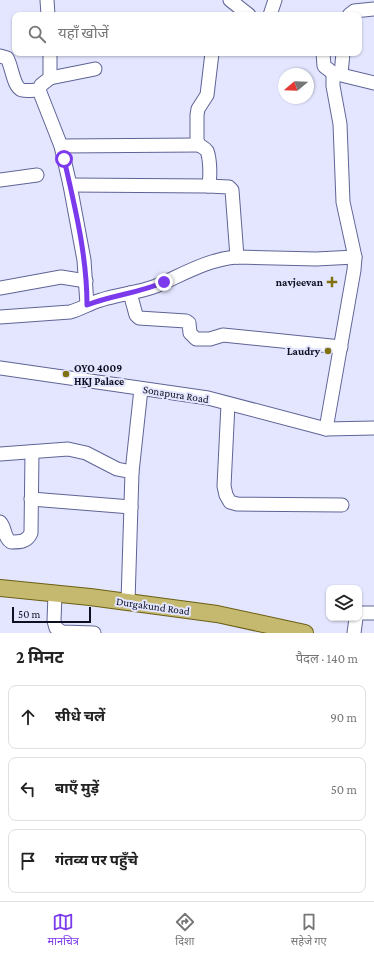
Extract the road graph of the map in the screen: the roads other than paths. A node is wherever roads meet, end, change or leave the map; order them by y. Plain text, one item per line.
1 (47, 0) edge
2 (230, 0) edge
3 (275, 0) edge
4 (374, 8) edge
5 (48, 12) edge
6 (245, 12) edge
7 (271, 12) edge
8 (353, 12) edge
9 (0, 56) edge
10 (50, 56) edge
11 (212, 56) edge
12 (323, 56) edge
13 (342, 56) edge
14 (95, 69) dead end
15 (337, 73) junction
16 (50, 78) junction
17 (374, 83) edge
18 (39, 90) junction
19 (199, 145) junction
20 (61, 146) junction
21 (37, 175) dead end
22 (0, 180) edge
23 (70, 186) junction
24 (208, 186) junction
25 (237, 257) junction
26 (355, 257) junction
27 (86, 281) junction
28 (0, 288) edge
29 (130, 293) junction
30 (87, 305) junction
31 (0, 317) edge
32 (341, 348) junction
33 (0, 368) edge
34 (141, 389) junction
35 (228, 404) junction
36 (374, 428) edge
37 (326, 429) junction
38 (32, 452) junction
39 (0, 454) edge
40 (132, 472) junction
41 (31, 499) junction
42 (342, 505) dead end
43 (131, 507) junction
44 (0, 522) edge
45 (0, 588) edge
46 (55, 594) junction
47 (128, 602) junction
48 (362, 613) edge
49 (374, 613) edge
50 (356, 621) edge
51 (94, 633) edge
52 (305, 633) edge
53 (354, 633) edge

1 - 5 street
2 - 6 street
3 - 7 street
4 - 8 street
9 - 18 street
10 - 16 street
11 - 19 street
12 - 15 street
13 - 15 street
14 - 16 street
15 - 17 street
15 - 26 street
16 - 18 street
18 - 20 street
19 - 20 street
19 - 24 street
20 - 23 street
21 - 22 street
23 - 24 street
23 - 27 street
24 - 25 street
25 - 26 street
25 - 29 street
26 - 32 street
27 - 28 street
27 - 30 street
29 - 30 street
29 - 32 street
30 - 31 street
32 - 37 street
33 - 34 street, Sonapura Road
34 - 35 street, Sonapura Road
34 - 40 street
35 - 37 street, Sonapura Road
35 - 42 street
36 - 37 street, Sonapura Road
38 - 39 street
38 - 40 street
38 - 41 street
40 - 43 street
41 - 43 street
41 - 44 street
43 - 47 street
45 - 46 main road, Durgakund Road
46 - 47 main road, Durgakund Road
46 - 51 street
47 - 52 main road, Durgakund Road
48 - 49 street
50 - 53 street

